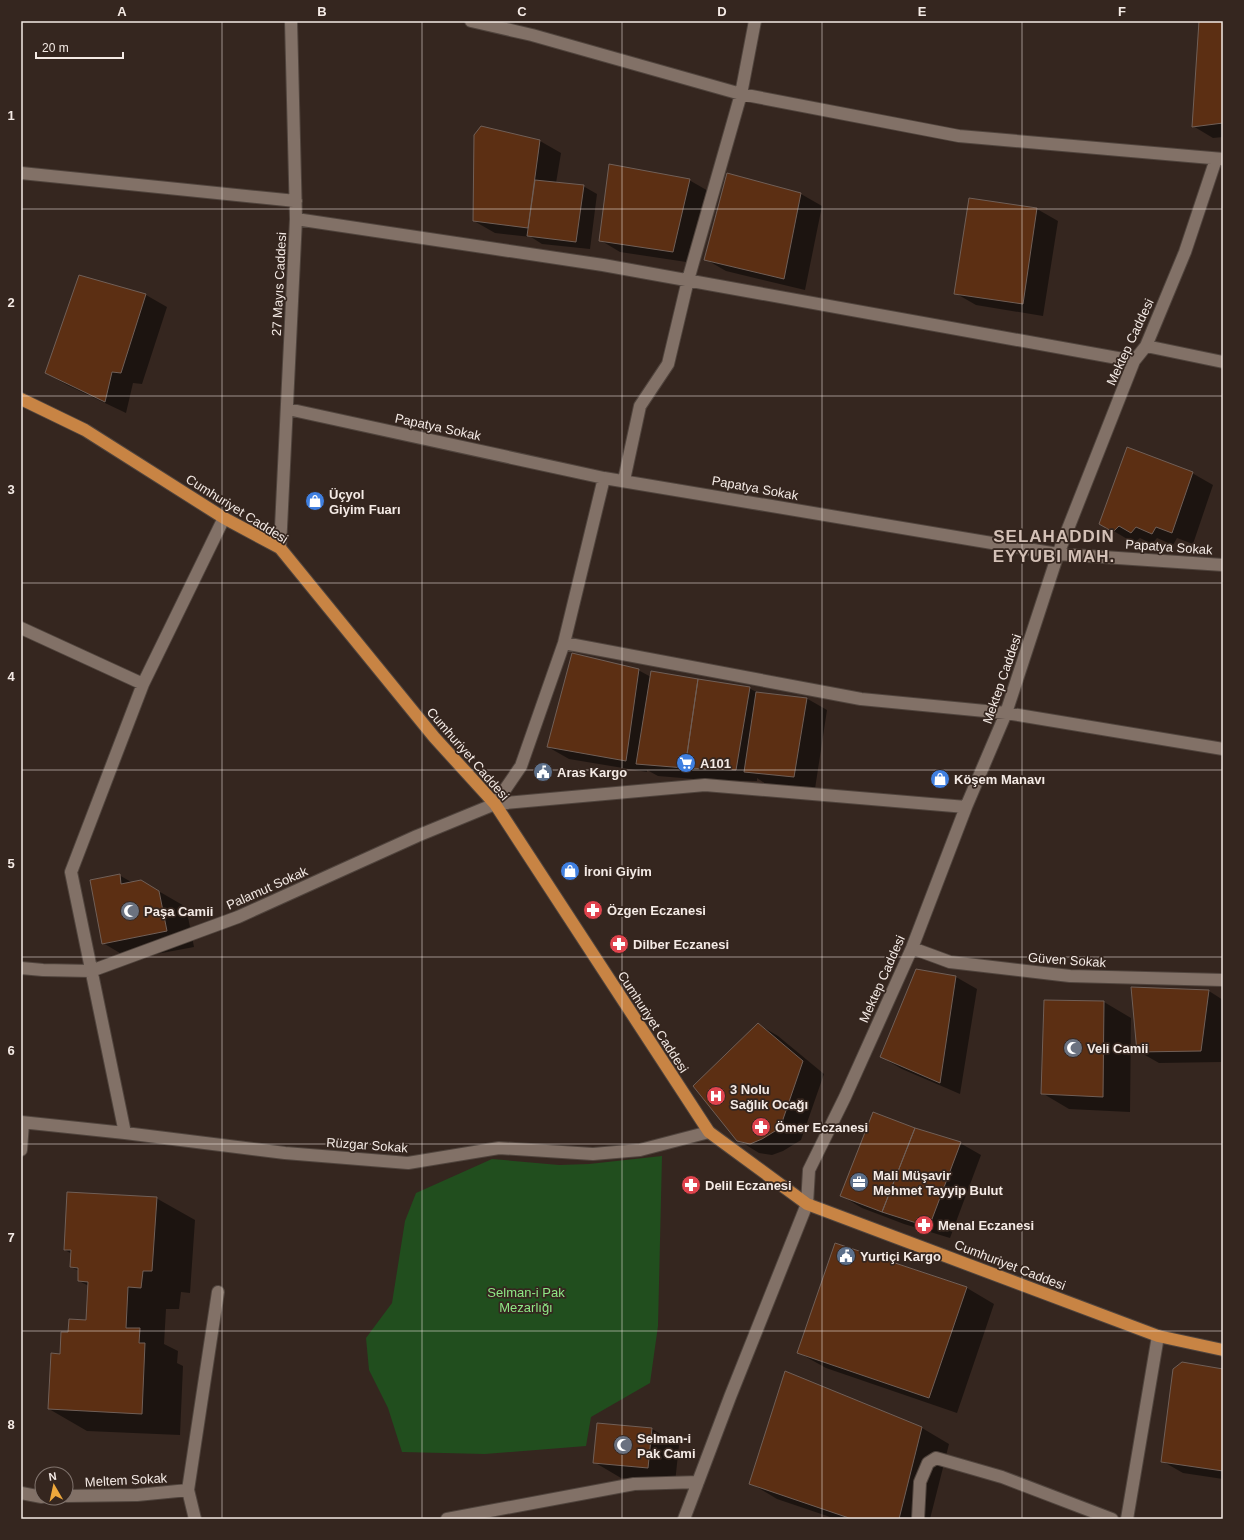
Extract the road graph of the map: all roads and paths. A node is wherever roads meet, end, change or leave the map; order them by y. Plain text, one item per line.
1 (290, 21) edge
2 (471, 21) edge
3 (755, 21) edge
4 (741, 94) junction
5 (1219, 159) edge
6 (21, 173) edge
7 (296, 201) junction
8 (296, 219) junction
9 (688, 280) junction
10 (1146, 346) junction
11 (1134, 361) junction
12 (1223, 362) edge
13 (21, 399) edge
14 (288, 409) junction
15 (604, 478) junction
16 (624, 480) junction
17 (224, 518) junction
18 (280, 548) junction
19 (1058, 554) junction
20 (1223, 565) edge
21 (21, 628) edge
22 (564, 643) junction
23 (143, 684) junction
24 (1006, 713) junction
25 (1223, 749) edge
26 (495, 804) junction
27 (966, 807) junction
28 (912, 948) junction
29 (21, 968) edge
30 (90, 971) junction
31 (1223, 980) edge
32 (22, 1123) edge
33 (709, 1132) junction
34 (125, 1133) junction
35 (21, 1150) edge
36 (806, 1204) junction
37 (218, 1292) dead end
38 (1158, 1336) junction
39 (1223, 1350) edge
40 (698, 1482) junction
41 (188, 1490) junction
42 (21, 1493) edge
43 (34, 1495) edge
44 (74, 1496) edge
45 (195, 1519) edge
46 (448, 1519) edge
47 (684, 1519) edge
48 (918, 1519) edge
49 (1112, 1519) edge
50 (1127, 1519) edge

1 - 7 street, 27 Mayıs Caddesi
2 - 4 street
3 - 4 street
4 - 5 street
4 - 9 street
5 - 10 street, Mektep Caddesi
6 - 7 street
7 - 8 street, 27 Mayıs Caddesi
8 - 9 street
8 - 14 street, 27 Mayıs Caddesi
9 - 11 street
9 - 16 street
10 - 11 street, Mektep Caddesi
10 - 12 street
11 - 19 street, Mektep Caddesi
13 - 17 main road, Cumhuriyet Caddesi
14 - 15 street, Papatya Sokak
14 - 18 street, 27 Mayıs Caddesi
15 - 16 street, Papatya Sokak
15 - 22 street
16 - 19 street, Papatya Sokak
17 - 18 main road, Cumhuriyet Caddesi
17 - 23 street
18 - 26 main road, Cumhuriyet Caddesi
19 - 20 street, Papatya Sokak
19 - 24 street, Mektep Caddesi
21 - 23 street
22 - 24 street
22 - 26 street
23 - 30 street
24 - 25 street
24 - 27 street, Mektep Caddesi
26 - 27 street, Palamut Sokak
26 - 30 street, Palamut Sokak
26 - 33 main road, Cumhuriyet Caddesi
27 - 28 street, Mektep Caddesi
28 - 31 street, Güven Sokak
28 - 36 street, Mektep Caddesi
29 - 30 street, Palamut Sokak
30 - 34 street
32 - 34 street, Rüzgar Sokak
32 - 35 street
33 - 34 street, Rüzgar Sokak
33 - 36 main road, Cumhuriyet Caddesi
36 - 38 main road, Cumhuriyet Caddesi
36 - 40 street, Mektep Caddesi
37 - 41 street
38 - 39 main road, Cumhuriyet Caddesi
38 - 50 street
40 - 46 street
40 - 47 street, Mektep Caddesi
41 - 44 street, Meltem Sokak
41 - 45 street
42 - 43 street
48 - 49 street

